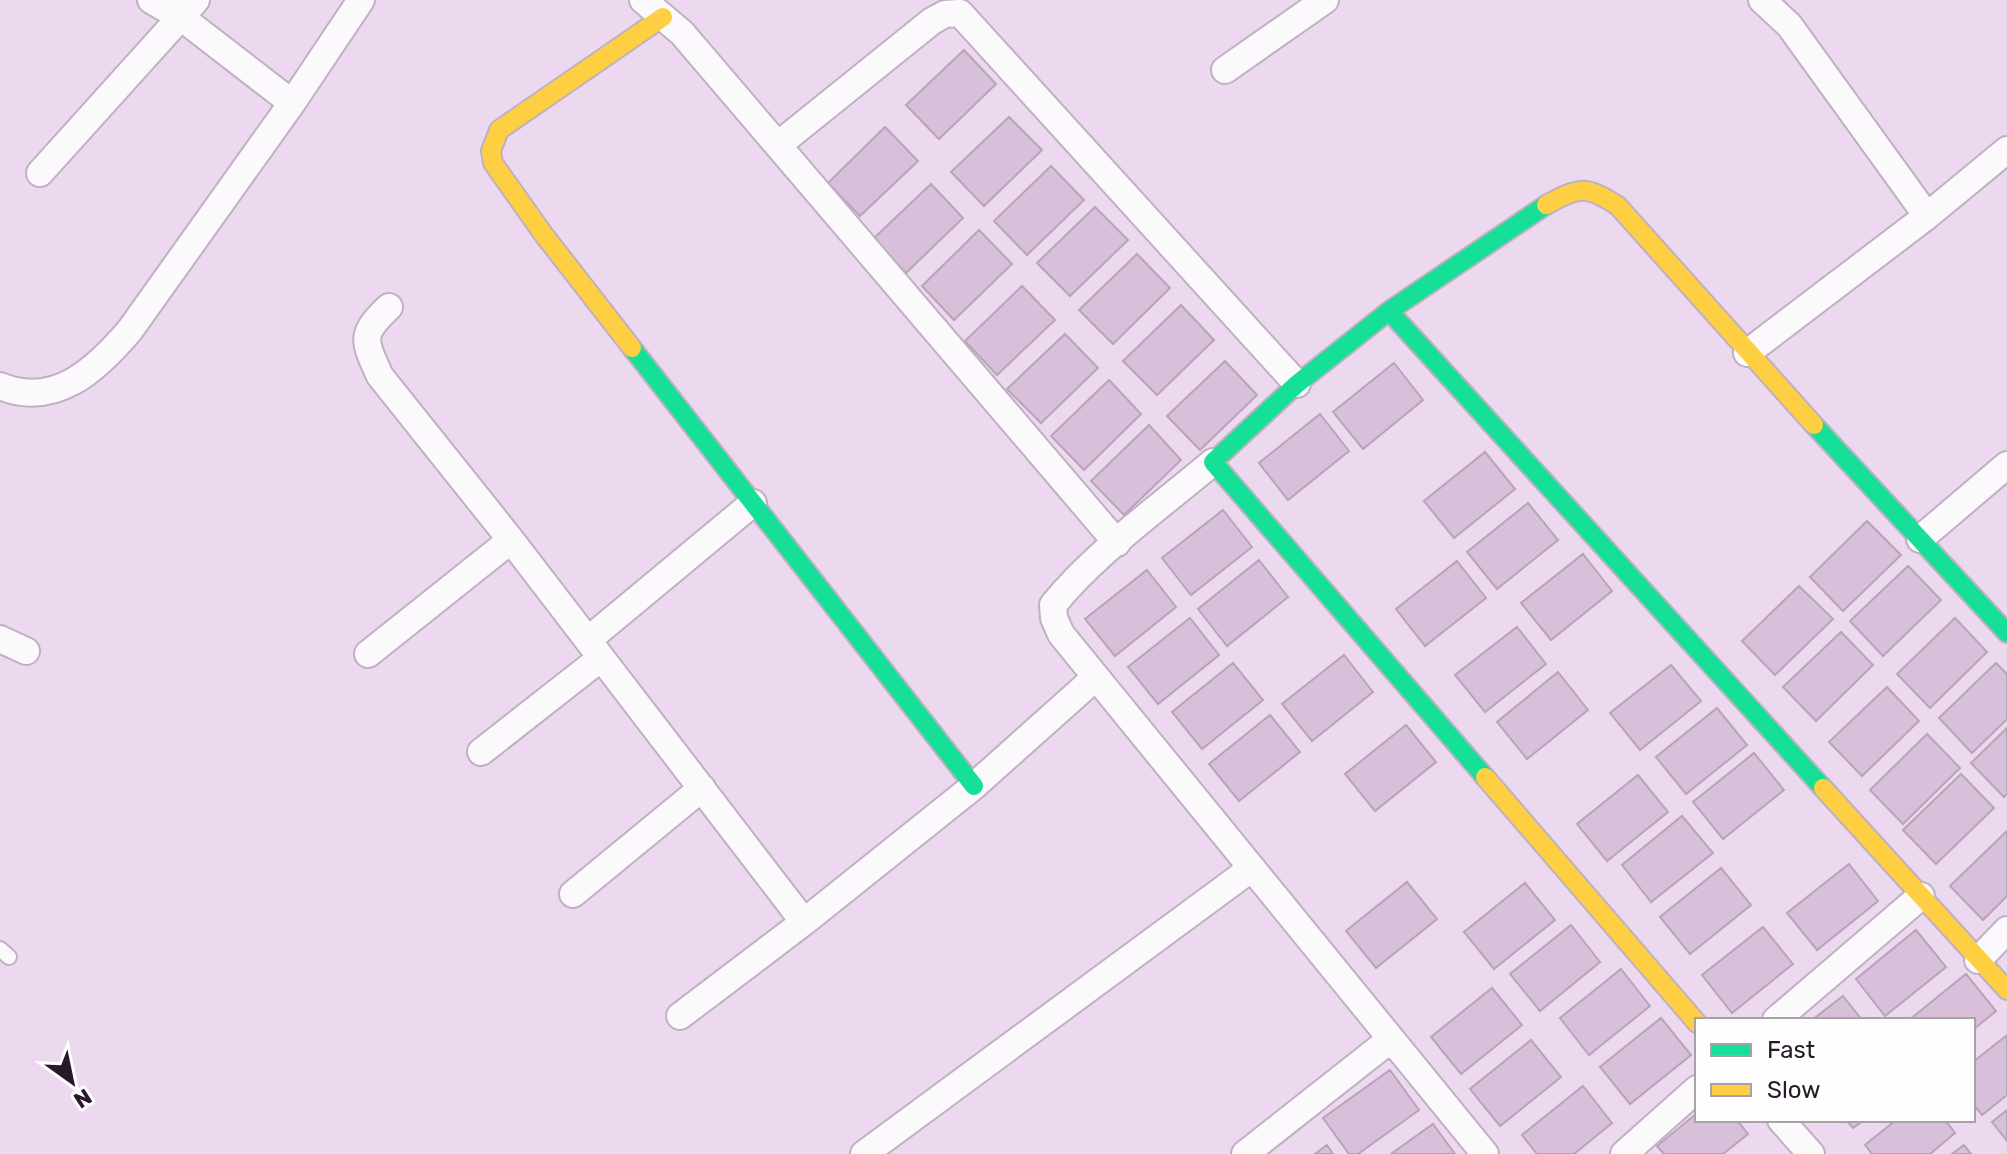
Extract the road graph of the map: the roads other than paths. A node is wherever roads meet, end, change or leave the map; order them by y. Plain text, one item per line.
1 (151, 0) edge
2 (361, 0) edge
3 (1325, 0) edge
4 (1762, 0) edge
5 (653, 8) edge
6 (189, 9) edge
7 (1225, 70) dead end
8 (292, 103) junction
9 (778, 145) junction
10 (2007, 150) edge
11 (40, 173) dead end
12 (1927, 216) junction
13 (389, 307) dead end
14 (1389, 311) junction
15 (1747, 353) junction
16 (1297, 384) junction
17 (0, 386) edge
18 (1213, 462) junction
19 (2007, 465) edge
20 (753, 503) junction
21 (1920, 539) junction
22 (511, 540) junction
23 (1117, 543) junction
24 (2007, 633) edge
25 (0, 639) edge
26 (594, 649) junction
27 (26, 651) dead end
28 (368, 654) dead end
29 (1096, 677) junction
30 (481, 752) dead end
31 (974, 786) junction
32 (702, 788) junction
33 (1252, 868) junction
34 (573, 894) dead end
35 (1921, 896) junction
36 (804, 922) junction
37 (2007, 930) edge
38 (1978, 960) junction
39 (2007, 990) edge
40 (680, 1016) dead end
41 (1778, 1018) edge
42 (1695, 1021) edge
43 (1391, 1039) junction
44 (1695, 1091) edge
45 (1783, 1122) edge
46 (864, 1154) edge
47 (1245, 1154) edge
48 (1485, 1154) edge
49 (1624, 1154) edge
50 (1811, 1154) edge

1 - 6 street
2 - 8 street
3 - 7 street
4 - 12 street
5 - 9 street
5 - 20 street
6 - 8 street
6 - 11 street
8 - 17 street
9 - 16 street
9 - 23 street
10 - 12 street
12 - 15 street
13 - 22 street
14 - 15 street
14 - 16 street
14 - 35 street
15 - 21 street
16 - 18 street
18 - 23 street
18 - 42 street
19 - 21 street
20 - 26 street
20 - 31 street
21 - 24 street
22 - 26 street
22 - 28 street
23 - 29 street
25 - 27 street
26 - 30 street
26 - 32 street
29 - 31 street
29 - 33 street
31 - 36 street
32 - 34 street
32 - 36 street
33 - 43 street
33 - 46 street
35 - 38 street
35 - 41 street
36 - 40 street
37 - 38 street
38 - 39 street
43 - 47 street
43 - 48 street
44 - 49 street
45 - 50 street

